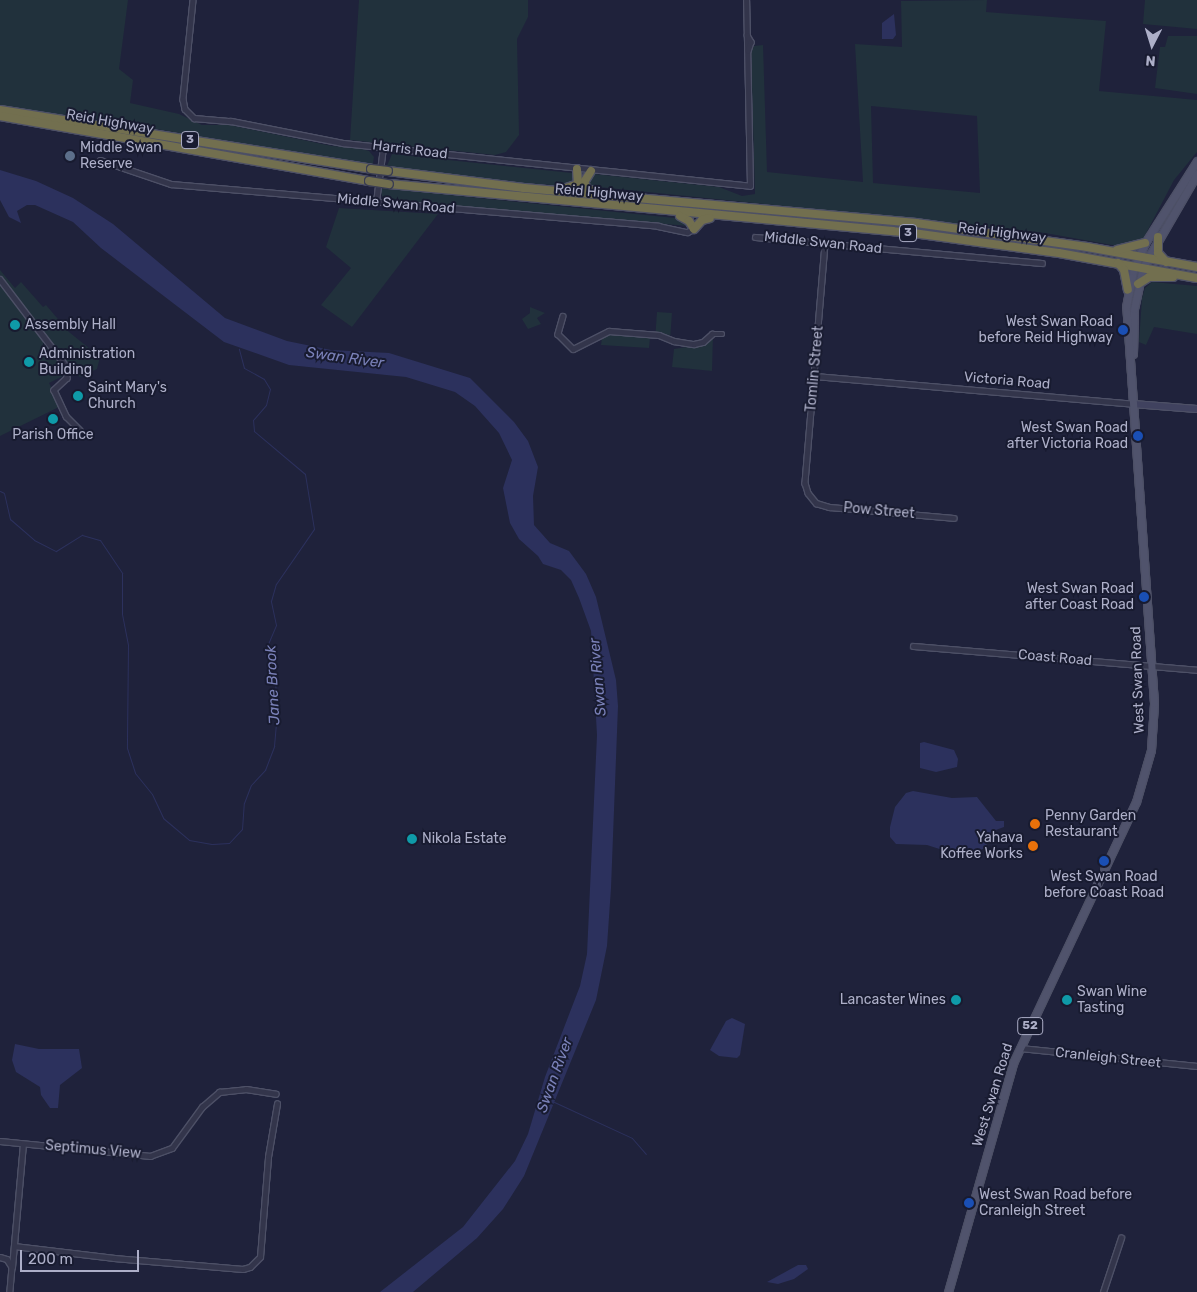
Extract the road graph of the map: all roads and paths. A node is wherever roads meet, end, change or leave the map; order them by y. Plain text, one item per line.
1 (193, 0) edge
2 (746, 0) edge
3 (0, 110) edge
4 (11, 114) junction
5 (0, 116) edge
6 (383, 147) junction
7 (100, 160) dead end
8 (1197, 161) edge
9 (577, 169) junction
10 (591, 171) junction
11 (1197, 174) edge
12 (524, 188) junction
13 (628, 197) junction
14 (376, 202) junction
15 (655, 211) junction
16 (735, 218) junction
17 (694, 229) junction
18 (754, 236) dead end
19 (1158, 237) junction
20 (1144, 243) junction
21 (825, 244) junction
22 (1112, 251) junction
23 (1143, 257) junction
24 (1166, 262) junction
25 (1042, 263) dead end
26 (1118, 263) junction
27 (1139, 267) junction
28 (1197, 267) edge
29 (1182, 275) junction
30 (1197, 278) edge
31 (0, 279) edge
32 (1138, 284) junction
33 (1128, 290) junction
34 (562, 316) dead end
35 (722, 334) dead end
36 (1131, 359) junction
37 (815, 376) junction
38 (1134, 404) junction
39 (1197, 410) edge
40 (80, 430) dead end
41 (808, 493) joint
42 (954, 518) dead end
43 (913, 646) dead end
44 (1151, 666) junction
45 (1197, 670) edge
46 (1020, 1048) junction
47 (1197, 1066) edge
48 (276, 1094) dead end
49 (277, 1104) dead end
50 (0, 1141) edge
51 (23, 1144) junction
52 (1121, 1238) dead end
53 (14, 1246) junction
54 (0, 1257) edge
55 (12, 1267) junction
56 (10, 1292) edge
57 (948, 1292) edge
58 (1103, 1292) edge

1 - 6 street, Harris Road
2 - 10 street, Harris Road
3 - 4 highway, Reid Highway / 3
4 - 5 highway, Reid Highway / 3
4 - 12 highway, Reid Highway / 3, bridge
4 - 15 highway, Reid Highway / 3, bridge
6 - 9 street, Harris Road
6 - 14 street
7 - 14 street, Middle Swan Road
8 - 20 main road, West Swan Road / 52
9 - 10 street, Harris Road
9 - 12 highway
10 - 13 highway
11 - 19 main road, West Swan Road / 52
12 - 13 highway, Reid Highway / 3
13 - 22 highway, Reid Highway / 3
14 - 17 street, Middle Swan Road
15 - 16 highway, Reid Highway / 3
15 - 17 highway
16 - 17 highway
16 - 26 highway, Reid Highway / 3
18 - 21 street, Middle Swan Road
19 - 23 main road, West Swan Road / 52
19 - 24 highway
20 - 22 highway
20 - 23 main road, West Swan Road / 52
21 - 25 street, Middle Swan Road
21 - 37 street, Tomlin Street
22 - 23 highway, Reid Highway / 3
23 - 24 highway, Reid Highway / 3
23 - 27 main road, West Swan Road / 52
24 - 28 highway, Reid Highway / 3
26 - 27 highway, Reid Highway / 3
26 - 33 highway
27 - 29 highway, Reid Highway / 3
27 - 32 main road, West Swan Road / 52
27 - 33 main road, West Swan Road / 52
29 - 30 highway, Reid Highway / 3
29 - 32 highway
31 - 40 street
32 - 36 main road, West Swan Road / 52
33 - 36 main road, West Swan Road / 52
34 - 35 street
36 - 38 main road, West Swan Road / 52
37 - 38 street, Victoria Road
37 - 41 street, Tomlin Street
38 - 39 street, Victoria Road
38 - 44 main road, West Swan Road / 52
41 - 42 street, Pow Street
43 - 44 street, Coast Road
44 - 45 street, Coast Road
44 - 46 main road, West Swan Road / 52
46 - 47 street, Cranleigh Street
46 - 57 main road, West Swan Road / 52
48 - 51 street, Septimus View
49 - 53 street
50 - 51 street, Septimus View
51 - 53 street
52 - 58 street
53 - 55 street
54 - 55 street
55 - 56 street

